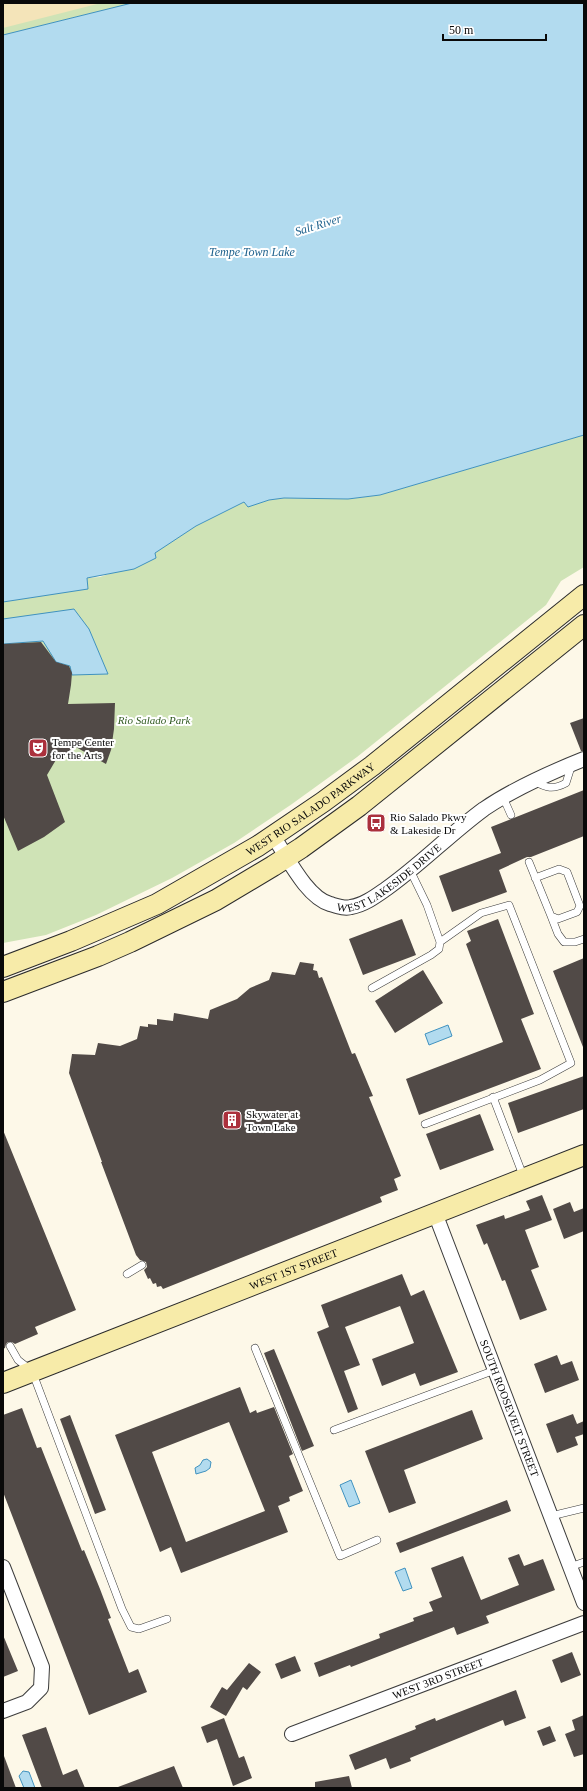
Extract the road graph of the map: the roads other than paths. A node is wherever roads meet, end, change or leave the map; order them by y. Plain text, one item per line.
1 (584, 595) edge
2 (584, 625) edge
3 (578, 761) edge
4 (503, 797) junction
5 (511, 815) dead end
6 (273, 836) junction
7 (287, 857) junction
8 (529, 862) dead end
9 (410, 870) junction
10 (535, 878) junction
11 (551, 916) junction
12 (584, 940) edge
13 (440, 942) junction
14 (3, 967) edge
15 (372, 988) dead end
16 (3, 992) edge
17 (493, 1097) junction
18 (425, 1124) dead end
19 (584, 1155) edge
20 (524, 1178) junction
21 (435, 1212) junction
22 (142, 1266) dead end
23 (127, 1274) dead end
24 (10, 1346) dead end
25 (255, 1348) dead end
26 (495, 1370) junction
27 (32, 1371) junction
28 (3, 1383) edge
29 (334, 1430) dead end
30 (584, 1508) edge
31 (551, 1516) junction
32 (377, 1540) dead end
33 (584, 1562) edge
34 (3, 1567) edge
35 (570, 1567) junction
36 (584, 1603) edge
37 (167, 1619) dead end
38 (584, 1623) edge
39 (3, 1711) edge
40 (292, 1734) dead end

1 - 6 main road, WEST RIO SALADO PARKWAY
2 - 7 main road
3 - 4 street, WEST LAKESIDE DRIVE
4 - 5 lane
4 - 9 street, WEST LAKESIDE DRIVE
6 - 7 street, WEST LAKESIDE DRIVE
6 - 14 main road, WEST RIO SALADO PARKWAY
7 - 9 street, WEST LAKESIDE DRIVE
7 - 16 main road
8 - 10 lane
9 - 13 lane
10 - 11 lane
10 - 11 lane
11 - 12 lane
13 - 15 lane
13 - 17 lane
17 - 18 lane
17 - 20 lane
19 - 20 main road, WEST 1ST STREET
20 - 21 main road, WEST 1ST STREET
21 - 26 street, SOUTH ROOSEVELT STREET
21 - 27 main road, WEST 1ST STREET
22 - 23 lane
24 - 27 lane
25 - 32 lane
26 - 29 lane
26 - 31 street, SOUTH ROOSEVELT STREET
27 - 28 main road, WEST 1ST STREET
27 - 37 lane
30 - 31 lane
31 - 35 street, SOUTH ROOSEVELT STREET
33 - 35 lane
34 - 39 street
35 - 36 street, SOUTH ROOSEVELT STREET
38 - 40 street, WEST 3RD STREET

